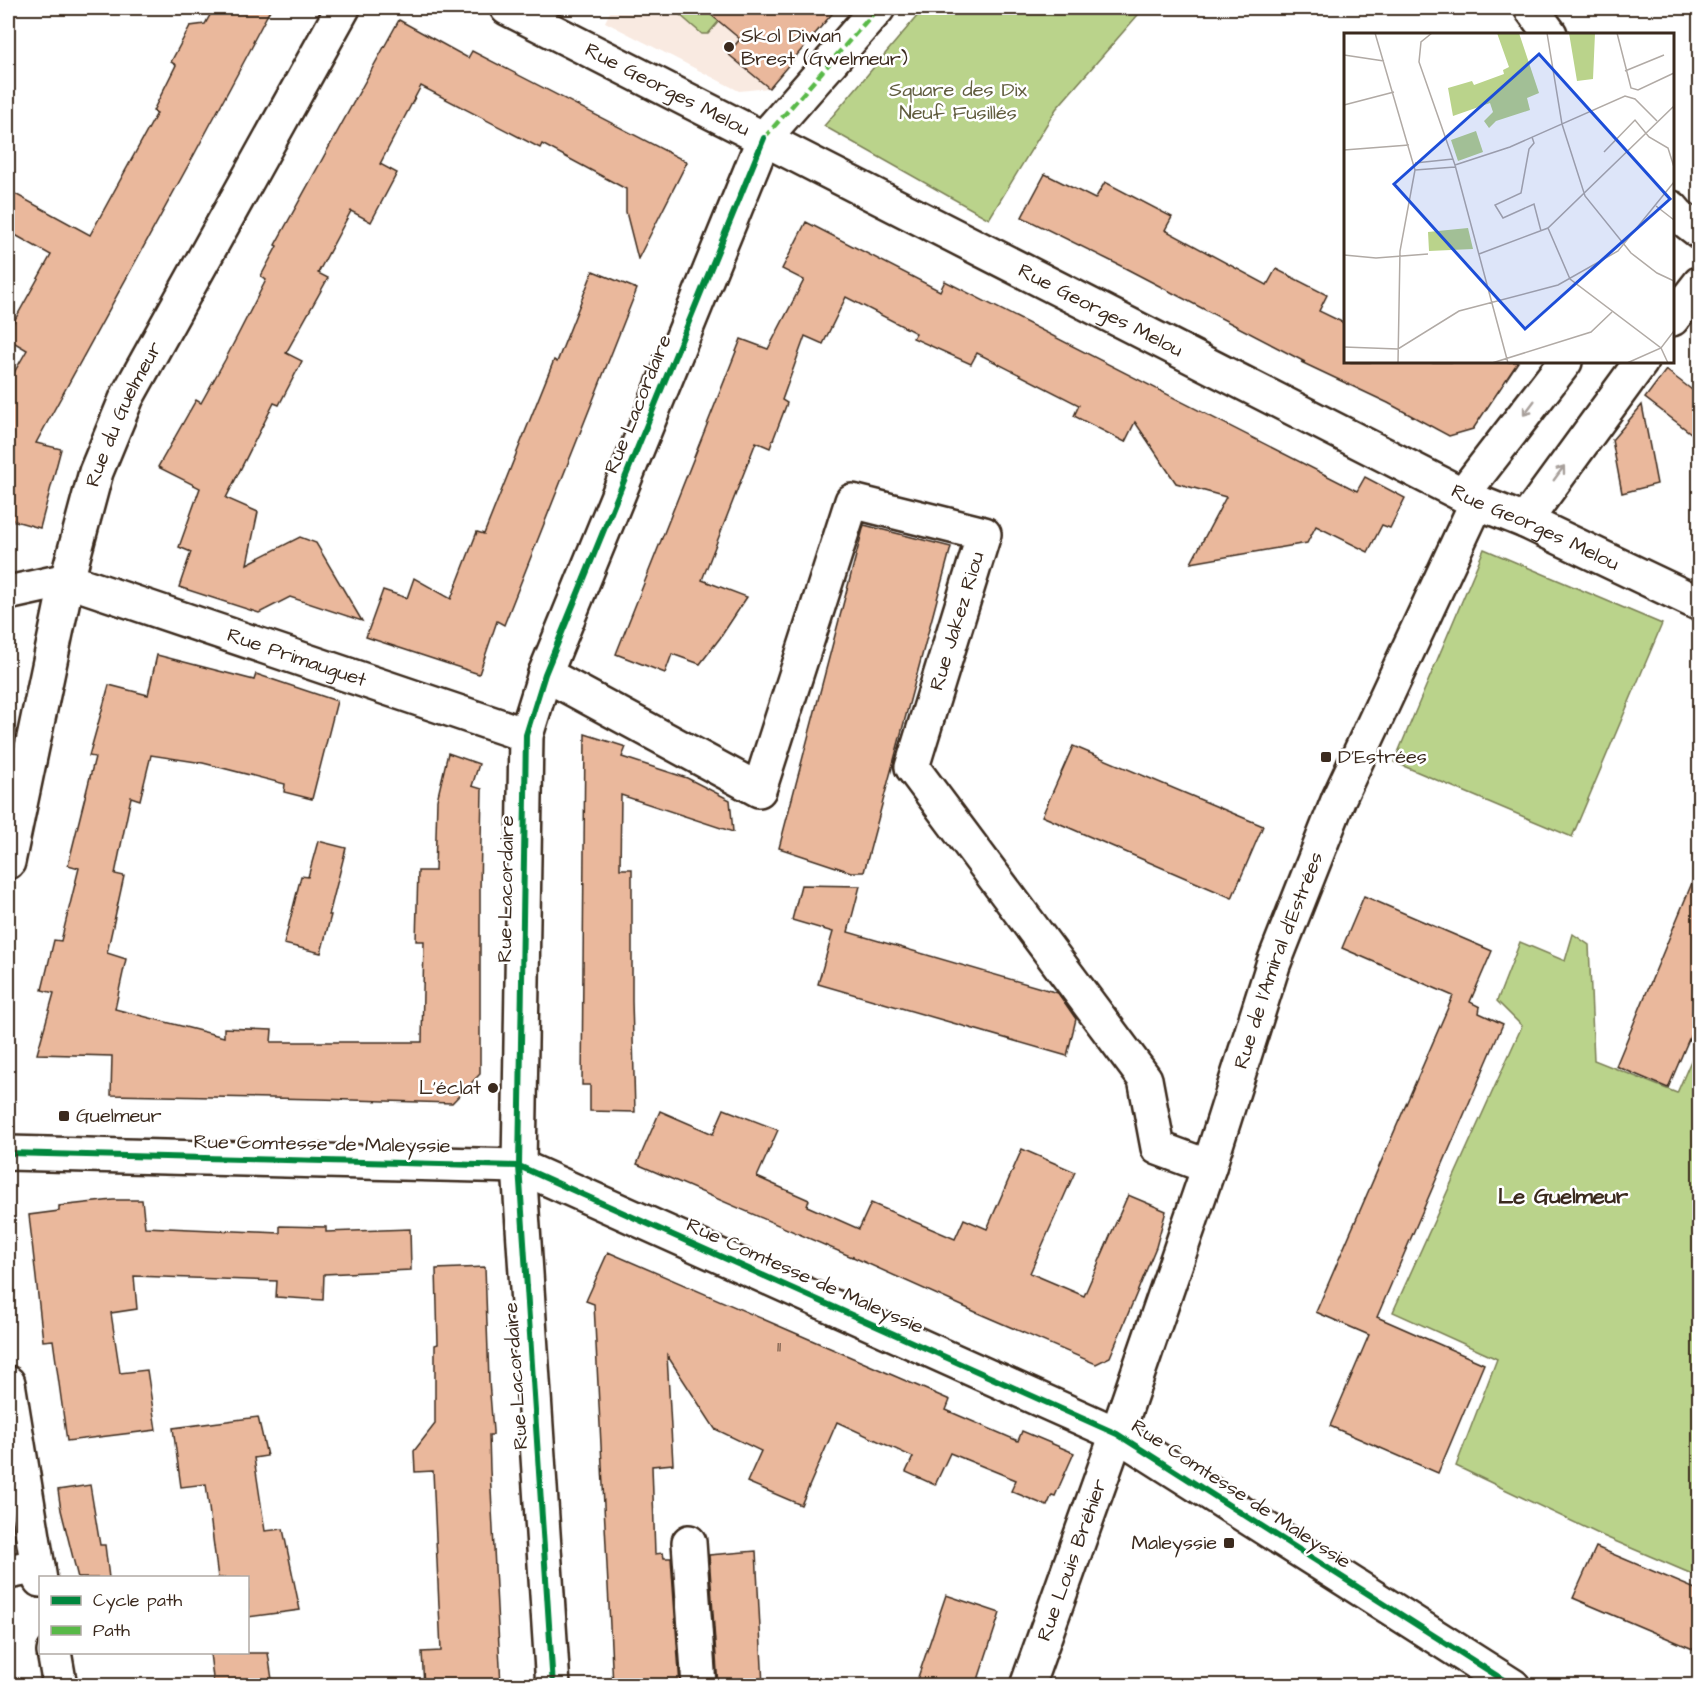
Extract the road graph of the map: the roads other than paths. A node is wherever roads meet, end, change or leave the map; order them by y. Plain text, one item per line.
1 (343, 8) edge
2 (507, 8) edge
3 (878, 8) edge
4 (1531, 8) edge
5 (1549, 33) edge
6 (764, 138) junction
7 (1700, 283) edge
8 (1674, 316) edge
9 (1564, 363) edge
10 (1640, 363) edge
11 (1470, 498) junction
12 (1525, 521) junction
13 (67, 580) junction
14 (8, 593) edge
15 (1700, 604) edge
16 (545, 674) junction
17 (526, 735) junction
18 (8, 862) edge
19 (8, 1153) edge
20 (519, 1166) junction
21 (1209, 1167) junction
22 (8, 1383) edge
23 (1117, 1434) junction
24 (689, 1542) dead end
25 (29, 1573) edge
26 (54, 1654) edge
27 (60, 1686) edge
28 (553, 1686) edge
29 (699, 1686) edge
30 (1027, 1686) edge
31 (1513, 1686) edge

1 - 13 street, Rue du Guelmeur
2 - 6 street, Rue Georges Melou
3 - 6 street, Rue Lacordaire
4 - 5 street
6 - 11 street, Rue Georges Melou
6 - 16 street, Rue Lacordaire
7 - 8 street
9 -> 11 street, Rue de l'Amiral d'Estrées
12 -> 10 street
11 - 12 street, Rue Georges Melou
11 - 21 street, Rue de l'Amiral d'Estrées
12 - 15 street, Rue Georges Melou
13 - 14 street
13 - 17 street, Rue Primauguet
13 - 18 street, Rue du Guelmeur
16 - 17 street, Rue Lacordaire
16 - 21 street, Rue Jakez Riou
17 - 20 street, Rue Lacordaire
19 - 20 street, Rue Comtesse de Maleyssie
20 - 23 street, Rue Comtesse de Maleyssie
20 - 28 street, Rue Lacordaire
21 - 23 street, Rue de l'Amiral d'Estrées
22 - 25 street
23 - 30 street, Rue Louis Bréhier
23 - 31 street, Rue Comtesse de Maleyssie
24 - 29 street
26 - 27 street

